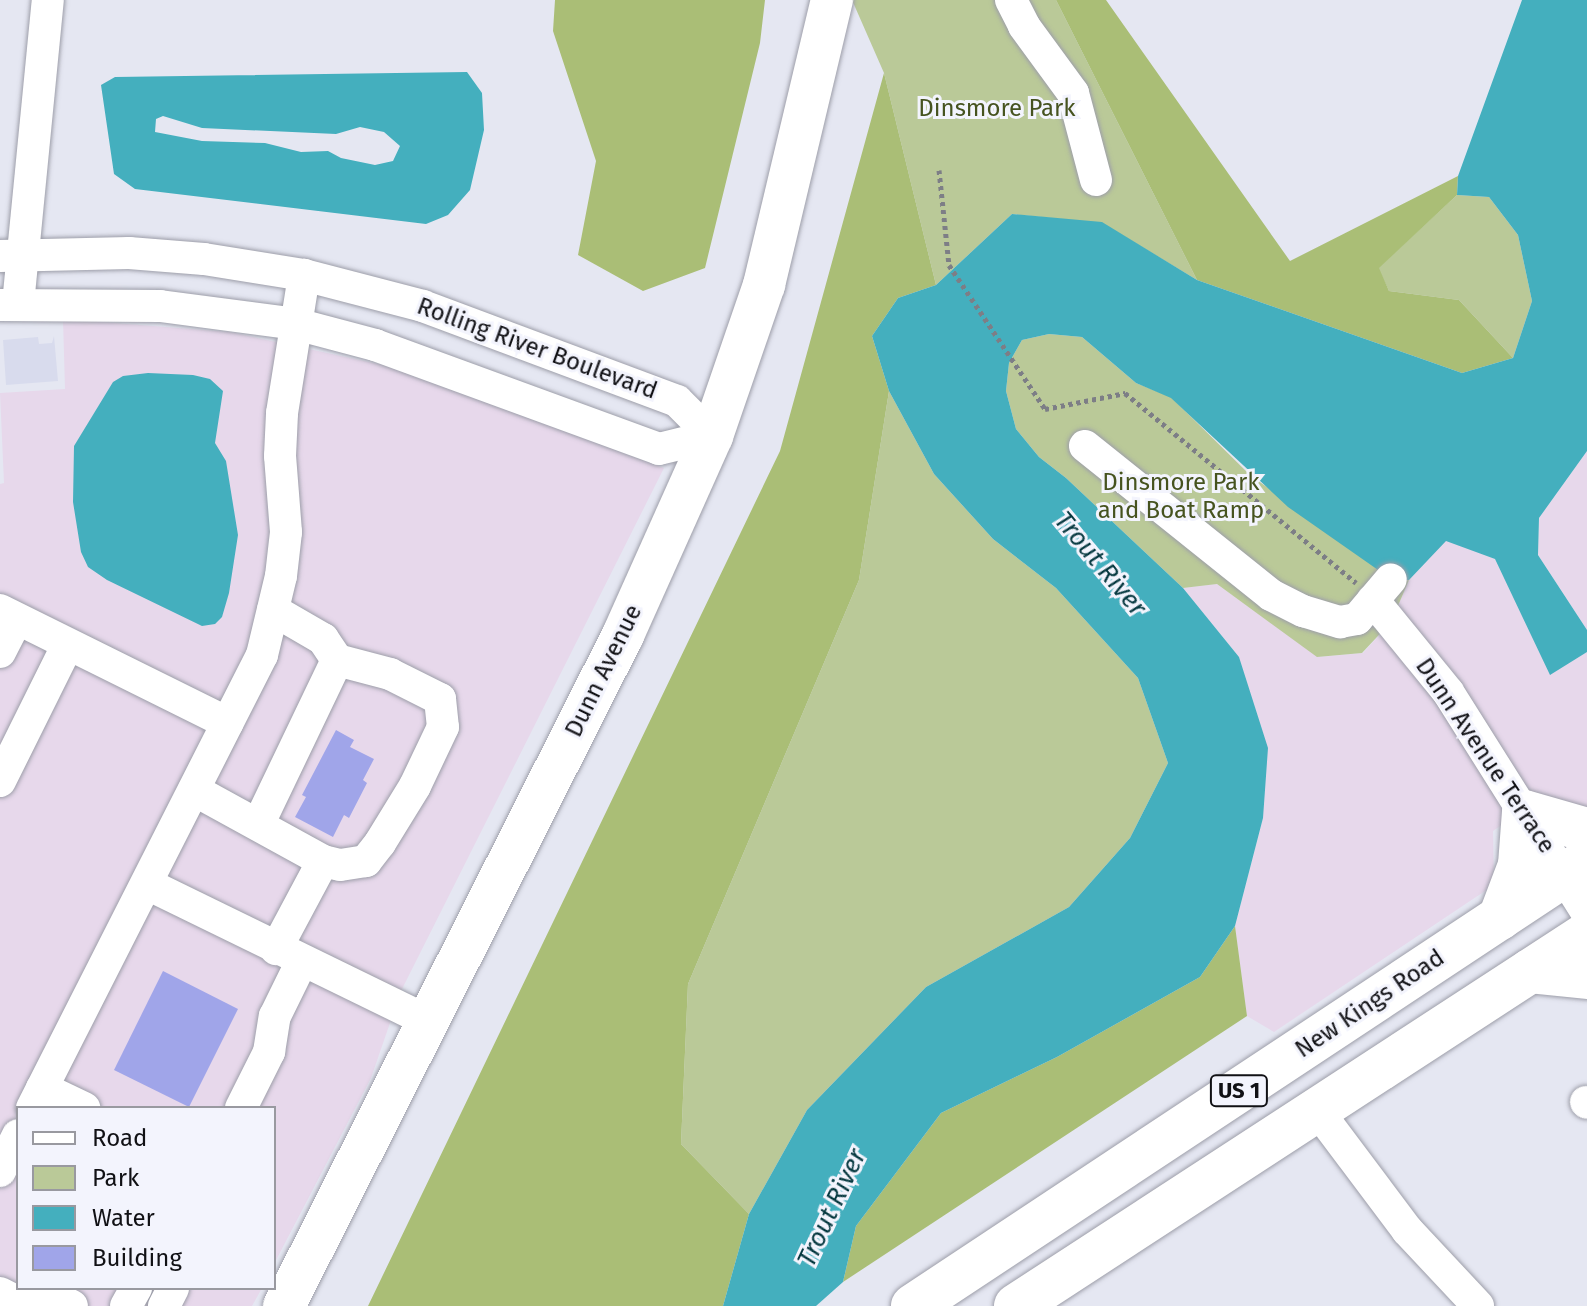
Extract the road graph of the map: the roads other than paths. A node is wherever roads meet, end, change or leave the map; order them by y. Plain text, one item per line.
1 (48, 0) edge
2 (832, 0) edge
3 (1011, 0) edge
4 (1096, 180) dead end
5 (10, 255) edge
6 (304, 275) junction
7 (9, 305) edge
8 (296, 324) junction
9 (712, 436) junction
10 (1085, 446) dead end
11 (273, 610) junction
12 (8, 615) edge
13 (67, 646) junction
14 (0, 652) edge
15 (337, 660) junction
16 (228, 723) junction
17 (0, 781) edge
18 (194, 790) junction
19 (1524, 812) junction
20 (259, 823) junction
21 (1587, 830) edge
22 (323, 861) junction
23 (1576, 868) edge
24 (147, 884) junction
25 (1587, 913) edge
26 (1500, 918) junction
27 (1587, 934) edge
28 (289, 955) junction
29 (1530, 971) junction
30 (1587, 977) edge
31 (430, 1022) junction
32 (37, 1098) edge
33 (75, 1106) edge
34 (242, 1106) edge
35 (1317, 1110) junction
36 (16, 1139) edge
37 (0, 1170) edge
38 (39, 1290) edge
39 (0, 1292) edge
40 (25, 1306) edge
41 (72, 1306) edge
42 (284, 1306) edge
43 (913, 1306) edge
44 (1016, 1306) edge
45 (1478, 1306) edge

1 - 5 street
2 - 9 main road, Dunn Avenue
3 - 4 street
5 - 6 street, Rolling River Boulevard
5 - 7 street
6 - 8 street
6 - 9 street, Rolling River Boulevard
7 - 8 street
8 - 9 street
8 - 11 street
9 - 31 main road, Dunn Avenue
10 - 19 street, Dunn Avenue Terrace
11 - 15 street
11 - 16 street
12 - 13 street
12 - 14 street
13 - 16 street
13 - 17 street
15 - 20 street
15 - 22 street
16 - 18 street
18 - 20 street
18 - 24 street
19 - 21 highway
19 - 23 street, Dunn Avenue Terrace
19 - 26 highway
20 - 22 street
22 - 28 street
23 - 25 street
23 - 26 highway, New Kings Road / US 1
24 - 28 street
24 - 32 street
26 - 43 highway, New Kings Road / US 1
27 - 29 highway, US 1
28 - 31 street
28 - 34 street
29 - 30 highway
29 - 35 highway, US 1
31 - 42 main road, Dunn Avenue
32 - 33 street
35 - 44 highway, US 1
35 - 45 street
36 - 37 street
38 - 41 street
39 - 40 street

